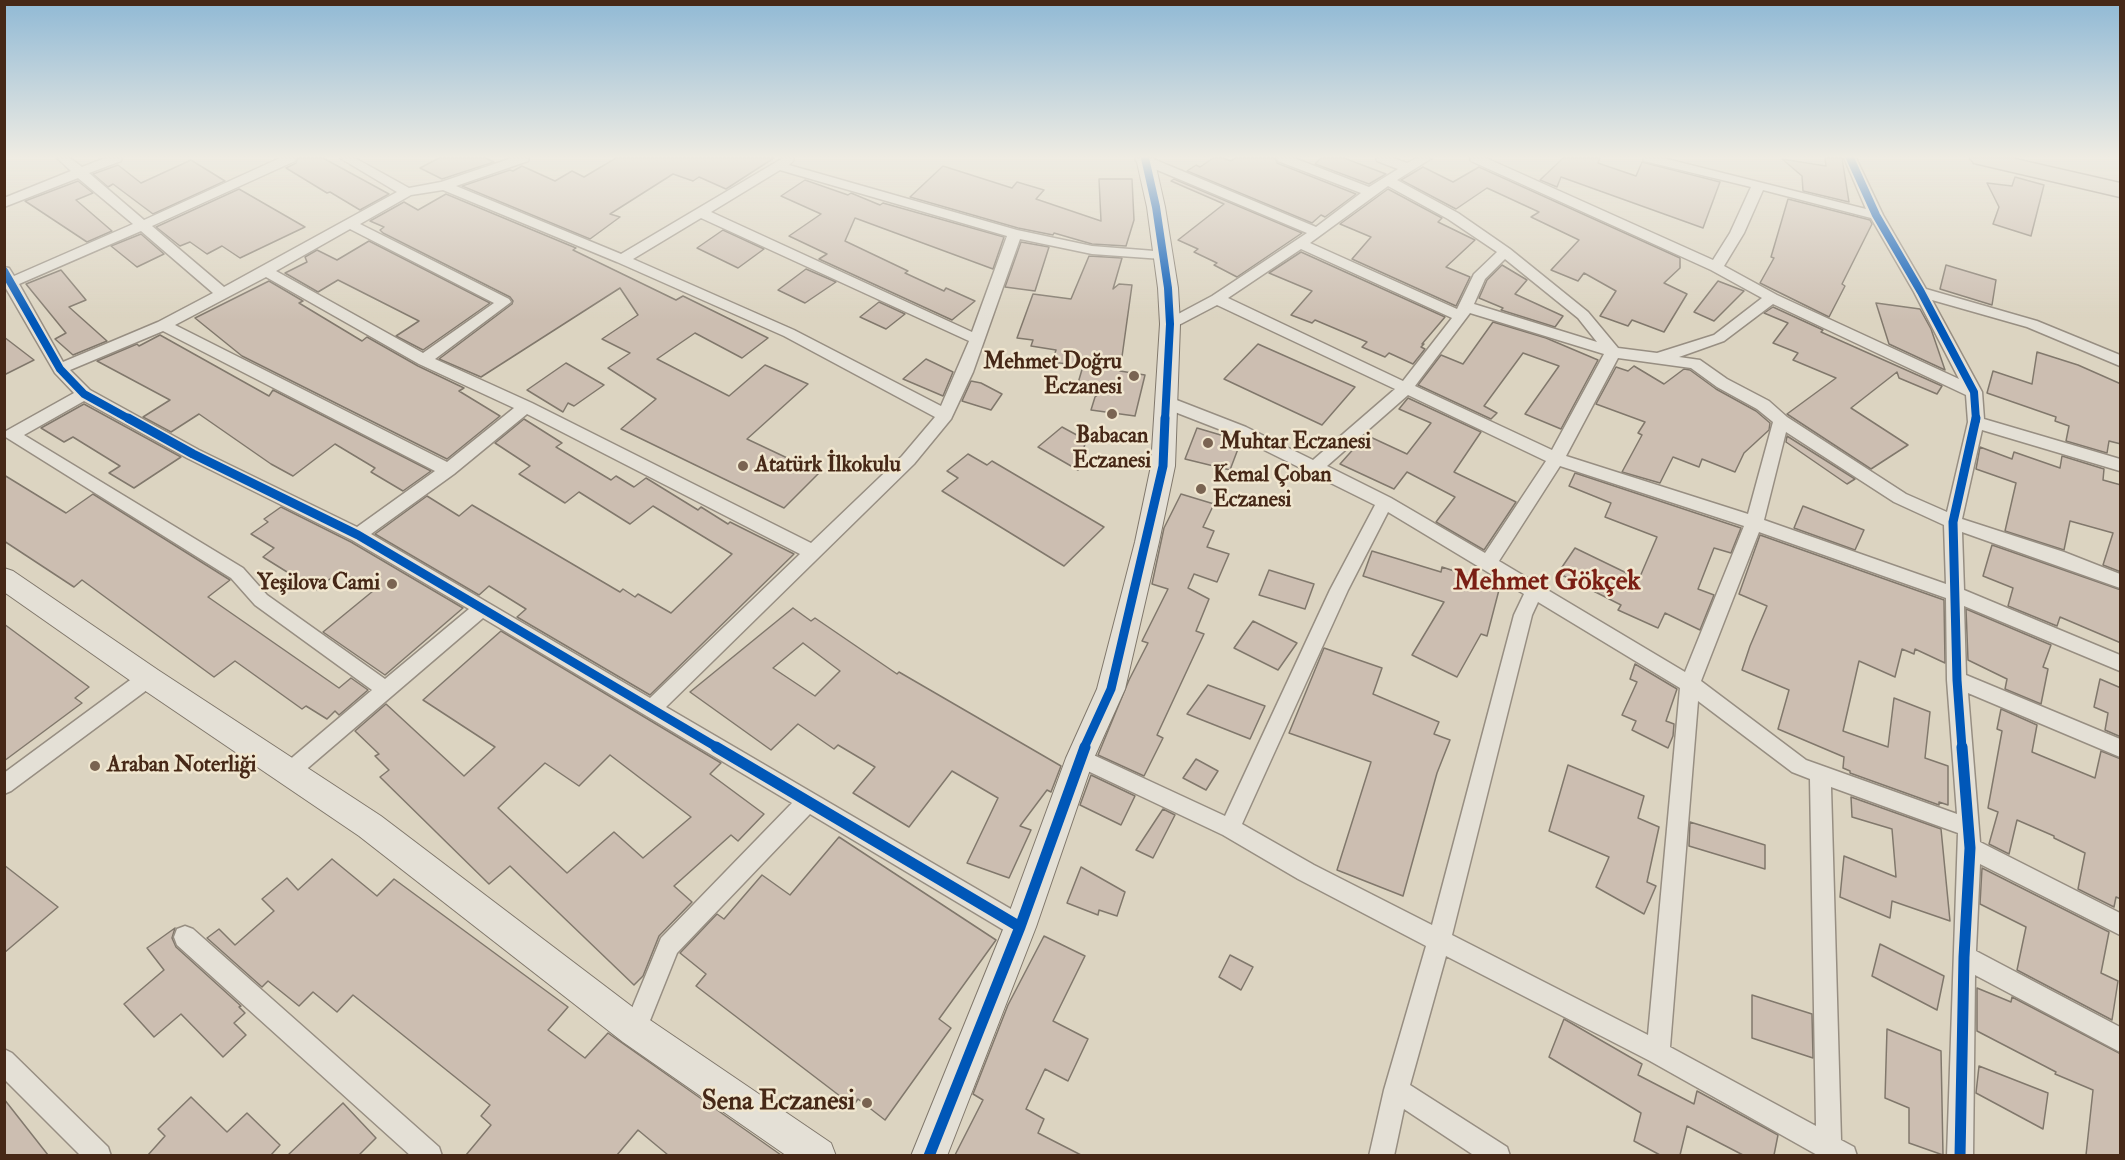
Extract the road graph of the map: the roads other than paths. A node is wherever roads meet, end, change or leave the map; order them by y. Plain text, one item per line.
1 (125, 212) edge
2 (171, 212) edge
3 (371, 212) edge
4 (508, 212) edge
5 (700, 212) joint
6 (939, 212) edge
7 (1157, 212) edge
8 (1271, 212) edge
9 (1344, 212) edge
10 (1446, 212) edge
11 (1595, 212) edge
12 (1746, 212) edge
13 (1864, 212) edge
14 (1875, 212) edge
15 (1876, 215) junction
16 (350, 224) junction
17 (141, 226) junction
18 (1317, 232) junction
19 (1015, 234) junction
20 (1300, 243) junction
21 (1505, 252) junction
22 (1162, 255) junction
23 (622, 259) junction
24 (1716, 267) junction
25 (266, 271) junction
26 (7, 277) edge
27 (1921, 292) junction
28 (222, 293) junction
29 (1772, 298) junction
30 (1217, 299) junction
31 (1464, 312) junction
32 (1170, 324) junction
33 (163, 325) junction
34 (976, 339) junction
35 (1613, 352) junction
36 (1657, 358) junction
37 (424, 360) junction
38 (2121, 361) edge
39 (60, 369) junction
40 (1405, 389) junction
41 (1974, 392) junction
42 (84, 394) junction
43 (1168, 403) junction
44 (526, 407) junction
45 (945, 415) junction
46 (1781, 421) junction
47 (1976, 422) junction
48 (1556, 459) junction
49 (2121, 465) edge
50 (1314, 468) junction
51 (448, 471) junction
52 (1385, 502) junction
53 (1953, 522) junction
54 (1754, 523) junction
55 (357, 535) junction
56 (812, 552) junction
57 (1488, 564) junction
58 (4, 578) edge
59 (2121, 581) edge
60 (1534, 591) junction
61 (1957, 595) junction
62 (483, 608) junction
63 (2121, 663) edge
64 (148, 678) junction
65 (1957, 680) junction
66 (1690, 684) junction
67 (386, 690) junction
68 (652, 708) junction
69 (2121, 748) edge
70 (1080, 758) junction
71 (288, 773) junction
72 (1820, 775) junction
73 (4, 785) edge
74 (806, 803) junction
75 (1230, 828) junction
76 (1970, 838) junction
77 (2121, 924) edge
78 (1020, 927) junction
79 (185, 937) dead end
80 (1439, 941) junction
81 (1964, 957) junction
82 (635, 1030) junction
83 (2121, 1040) edge
84 (1658, 1053) junction
85 (4, 1061) edge
86 (1396, 1090) junction
87 (1837, 1151) edge
88 (99, 1155) edge
89 (430, 1155) edge
90 (818, 1155) edge
91 (929, 1155) edge
92 (1381, 1155) edge
93 (1498, 1155) edge
94 (1960, 1155) edge

1 - 17 street
2 - 17 street
3 - 16 street
4 - 23 street
5 - 23 street
5 - 34 street
6 - 19 street
7 - 22 street
8 - 18 street
9 - 18 street
10 - 21 street
11 - 24 street
12 - 24 street
13 - 15 street
14 - 15 street
15 - 27 street
16 - 25 street
16 - 37 street
17 - 26 street
17 - 28 street
18 - 20 street
19 - 22 street
19 - 34 street
20 - 30 street
20 - 31 street
21 - 31 street
21 - 35 street
22 - 32 street
23 - 45 street
24 - 29 street
25 - 28 street
25 - 37 street
26 - 39 street
27 - 38 street
27 - 41 street
28 - 33 street
29 - 36 street
29 - 41 street
30 - 32 street
30 - 40 street
31 - 35 street
31 - 40 street
32 - 43 street
33 - 39 street
33 - 51 street
34 - 45 street
35 - 36 street
35 - 48 street
36 - 46 street
37 - 44 street
39 - 42 street
40 - 48 street
40 - 50 street
41 - 47 street
42 - 55 street
42 - 67 street
43 - 50 street
43 - 70 street
44 - 51 street
44 - 56 street
45 - 56 street
46 - 53 street
46 - 54 street
47 - 49 street
47 - 53 street
48 - 54 street
48 - 57 street
50 - 52 street
51 - 55 street
52 - 57 street
52 - 75 street
53 - 59 street
53 - 61 street
54 - 61 street
54 - 66 street
55 - 62 street
56 - 68 street
57 - 60 street
58 - 64 street
60 - 66 street
60 - 80 street
61 - 63 street
61 - 65 street
62 - 67 street
62 - 68 street
64 - 71 street
64 - 73 street
65 - 69 street
65 - 76 street
66 - 72 street
66 - 84 street
67 - 71 street
68 - 74 street
70 - 75 street
70 - 78 street
71 - 82 street
72 - 76 street
72 - 87 street
74 - 78 street
74 - 82 street
75 - 80 street
76 - 77 street
76 - 81 street
78 - 91 street
79 - 89 street
80 - 84 street
80 - 86 street
81 - 83 street
81 - 94 street
82 - 90 street
84 - 87 street
85 - 88 street
86 - 92 street
86 - 93 street

